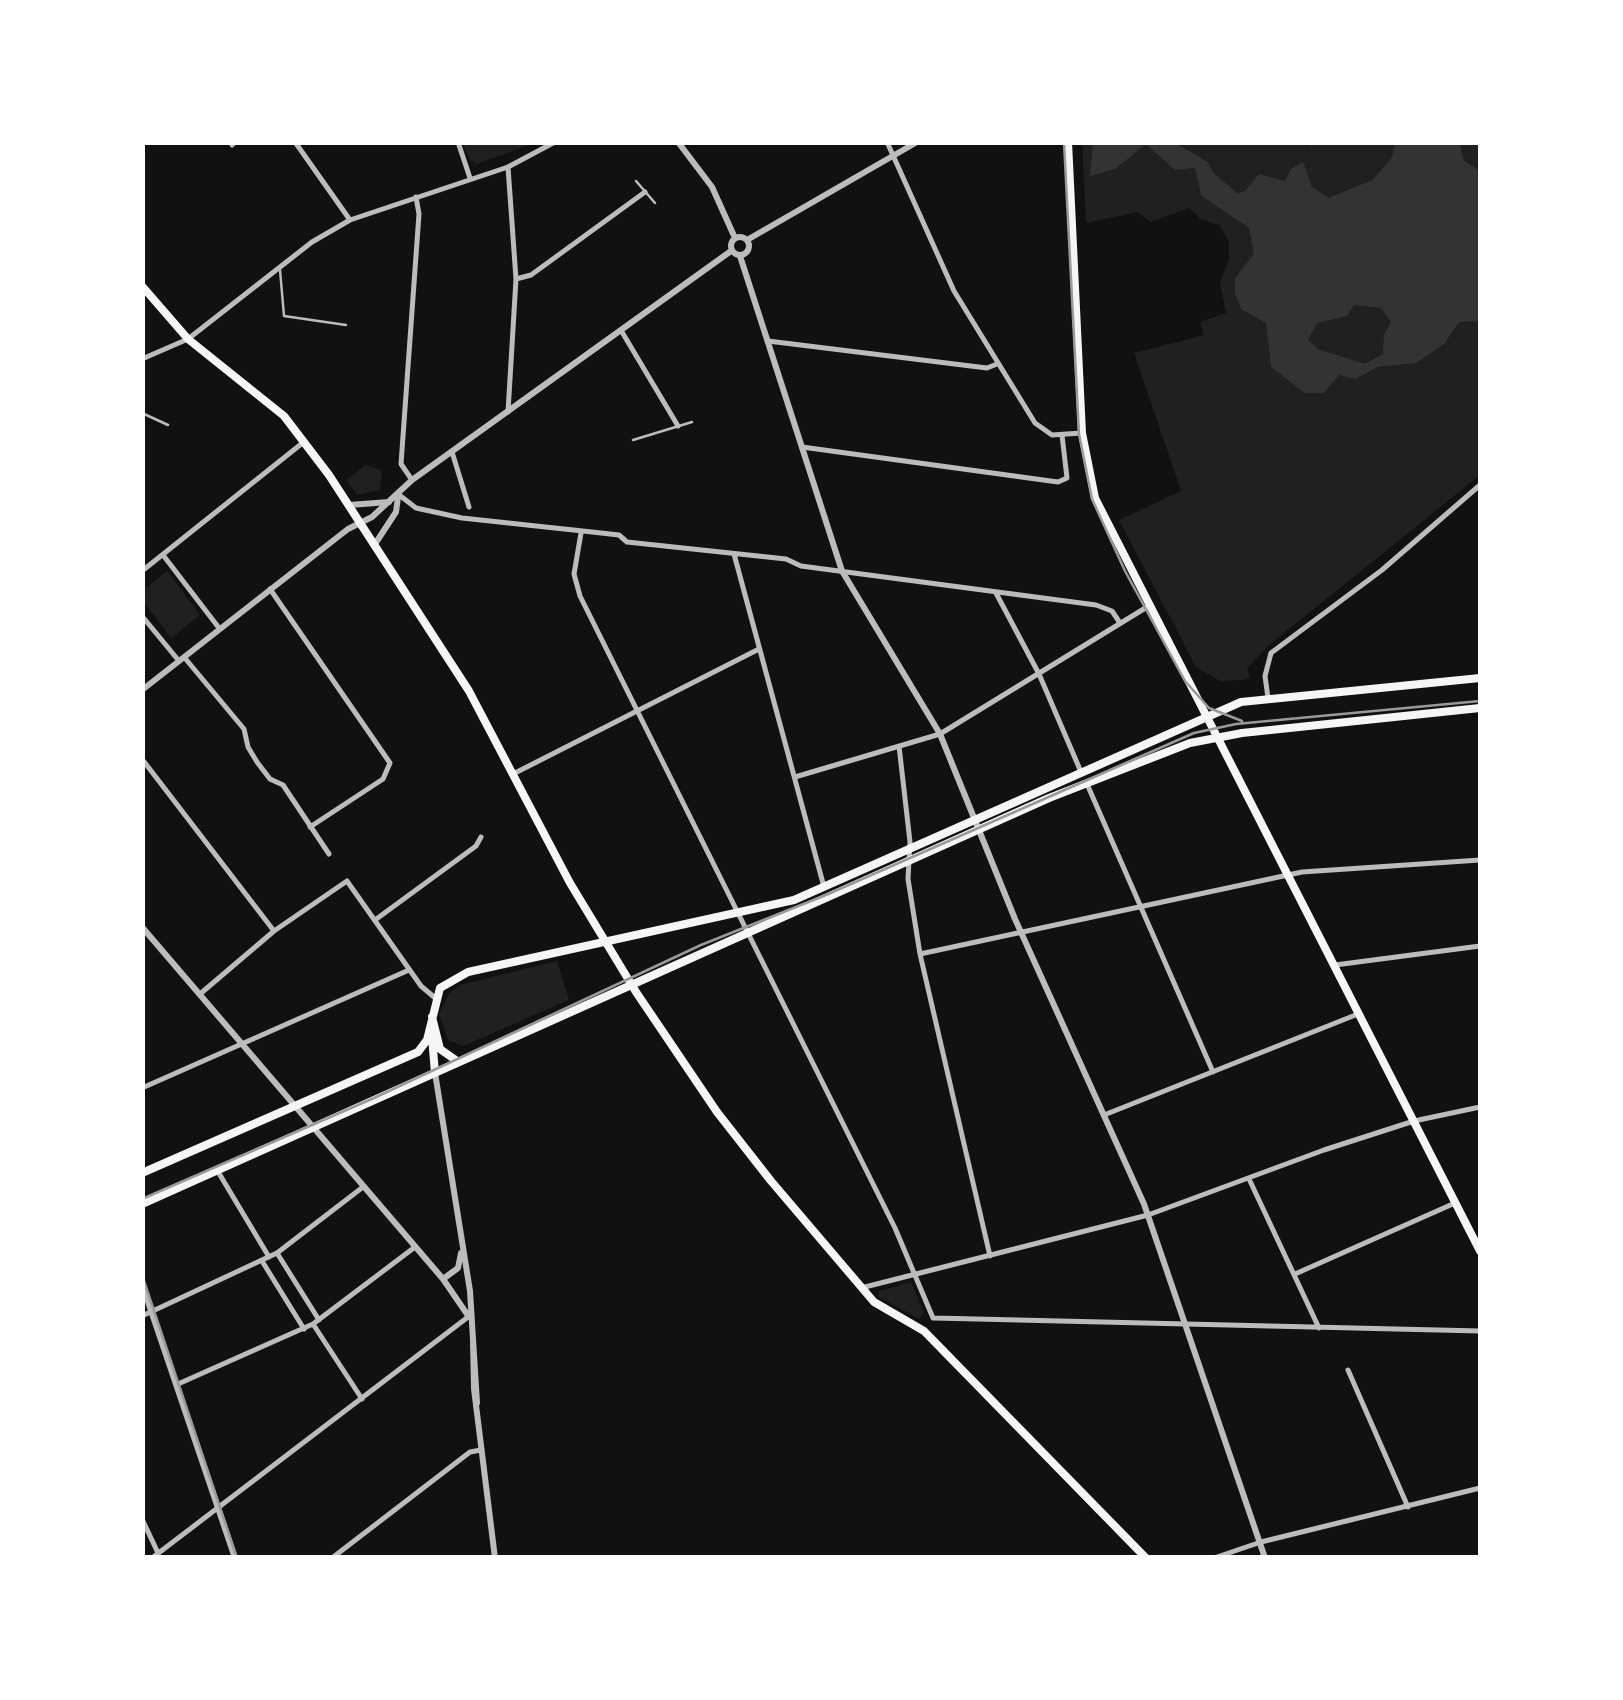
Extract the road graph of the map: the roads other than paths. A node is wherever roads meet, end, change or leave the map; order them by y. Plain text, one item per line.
1 (295, 142) edge
2 (458, 142) edge
3 (554, 142) edge
4 (678, 142) edge
5 (886, 142) edge
6 (917, 142) edge
7 (1068, 142) edge
8 (892, 155) junction
9 (508, 166) junction
10 (470, 178) junction
11 (636, 181) dead end
12 (645, 192) junction
13 (416, 197) junction
14 (655, 203) dead end
15 (350, 220) junction
16 (736, 238) junction
17 (747, 240) junction
18 (731, 251) junction
19 (740, 256) junction
20 (280, 268) junction
21 (516, 279) junction
22 (142, 286) edge
23 (346, 325) dead end
24 (622, 332) junction
25 (188, 339) junction
26 (766, 342) junction
27 (142, 359) edge
28 (997, 364) junction
29 (142, 413) edge
30 (508, 413) junction
31 (692, 422) dead end
32 (168, 426) dead end
33 (678, 426) junction
34 (1082, 434) junction
35 (1062, 435) junction
36 (634, 440) dead end
37 (305, 441) junction
38 (802, 447) junction
39 (452, 452) junction
40 (412, 480) junction
41 (1480, 485) edge
42 (398, 494) junction
43 (390, 502) junction
44 (349, 505) junction
45 (470, 507) dead end
46 (361, 522) junction
47 (580, 533) junction
48 (375, 544) junction
49 (734, 554) junction
50 (162, 555) junction
51 (142, 570) edge
52 (842, 571) junction
53 (269, 589) junction
54 (996, 592) junction
55 (1148, 607) junction
56 (142, 616) edge
57 (1120, 623) junction
58 (219, 628) junction
59 (759, 649) junction
60 (181, 660) junction
61 (1039, 674) junction
62 (1480, 678) edge
63 (142, 690) edge
64 (1268, 698) junction
65 (1480, 708) edge
66 (637, 711) junction
67 (1205, 719) junction
68 (940, 734) junction
69 (1215, 737) junction
70 (899, 746) junction
71 (142, 758) edge
72 (513, 774) junction
73 (795, 777) junction
74 (1084, 779) junction
75 (978, 825) junction
76 (310, 827) junction
77 (481, 838) dead end
78 (329, 854) dead end
79 (909, 855) junction
80 (1480, 860) edge
81 (1287, 875) junction
82 (824, 888) junction
83 (1142, 908) junction
84 (737, 913) junction
85 (375, 920) junction
86 (142, 927) edge
87 (274, 931) junction
88 (747, 933) junction
89 (1022, 933) junction
90 (606, 941) junction
91 (1480, 946) edge
92 (920, 954) junction
93 (1334, 965) junction
94 (409, 970) junction
95 (632, 985) junction
96 (200, 994) junction
97 (434, 996) junction
98 (431, 1012) junction
99 (1358, 1014) junction
100 (242, 1044) junction
101 (460, 1062) junction
102 (1213, 1072) junction
103 (435, 1073) junction
104 (142, 1088) edge
105 (294, 1106) junction
106 (1480, 1106) edge
107 (1104, 1115) junction
108 (1414, 1122) junction
109 (312, 1127) junction
110 (216, 1170) junction
111 (142, 1173) edge
112 (1250, 1180) junction
113 (364, 1187) junction
114 (1455, 1203) junction
115 (142, 1204) edge
116 (1148, 1215) junction
117 (462, 1247) junction
118 (415, 1248) junction
119 (1480, 1251) edge
120 (277, 1253) junction
121 (990, 1256) junction
122 (266, 1259) junction
123 (915, 1273) junction
124 (1295, 1274) junction
125 (443, 1279) junction
126 (142, 1284) edge
127 (861, 1288) junction
128 (148, 1313) edge
129 (468, 1317) junction
130 (933, 1318) junction
131 (316, 1322) junction
132 (1186, 1324) junction
133 (1319, 1328) junction
134 (304, 1329) junction
135 (924, 1331) junction
136 (1480, 1331) edge
137 (1348, 1370) dead end
138 (178, 1384) junction
139 (362, 1399) junction
140 (481, 1450) junction
141 (1480, 1488) edge
142 (219, 1506) junction
143 (1408, 1507) junction
144 (142, 1518) edge
145 (1261, 1542) junction
146 (155, 1555) edge
147 (235, 1558) edge
148 (332, 1558) edge
149 (495, 1558) edge
150 (1146, 1558) edge
151 (1214, 1558) edge
152 (1265, 1558) edge

1 - 15 street
2 - 10 street
3 - 9 street
4 - 16 street
5 - 8 street
6 - 8 street
7 - 34 main road
8 - 17 street
8 - 28 street
9 - 10 street
9 - 21 street
10 - 13 street
11 - 12 lane
12 - 14 lane
12 - 21 street
13 - 15 street
13 - 40 street
15 - 20 street
16 - 17 street
16 - 18 street
17 - 19 street
18 - 19 street
18 - 24 street
19 - 26 street
20 - 23 lane
20 - 25 street
21 - 30 street
22 - 25 main road
24 - 30 street
24 - 33 street
25 - 27 street
25 - 37 main road
26 - 28 street
26 - 38 street
28 - 35 street
29 - 32 lane
30 - 39 street
31 - 33 lane
33 - 36 lane
34 - 35 street
34 - 55 main road
35 - 38 street
37 - 44 main road
37 - 50 street
38 - 52 street
39 - 40 street
39 - 45 street
40 - 42 street
41 - 64 street
42 - 43 street
42 - 47 street
42 - 48 street
43 - 44 street
43 - 46 street
44 - 46 main road
46 - 48 main road
46 - 53 street
47 - 49 street
47 - 66 street
48 - 72 main road
49 - 52 street
49 - 59 street
50 - 51 street
50 - 58 street
52 - 54 street
52 - 68 street
53 - 58 street
53 - 76 street
54 - 57 street
54 - 61 street
55 - 57 street
55 - 67 main road
56 - 60 street
57 - 61 street
58 - 60 street
59 - 66 street
59 - 73 street
60 - 63 street
60 - 76 street
61 - 68 street
61 - 74 street
62 - 64 main road
64 - 67 main road
65 - 69 main road
66 - 72 street
66 - 84 street
67 - 69 main road
67 - 74 main road
68 - 70 street
68 - 75 street
69 - 74 main road
69 - 81 main road
70 - 73 street
70 - 79 street
71 - 87 street
72 - 90 main road
73 - 82 street
74 - 75 main road
74 - 83 street
75 - 79 main road
75 - 89 street
76 - 78 street
77 - 85 street
79 - 82 main road
79 - 88 main road
79 - 92 street
80 - 81 street
81 - 83 street
81 - 93 main road
82 - 84 main road
83 - 89 street
83 - 102 street
84 - 88 street
84 - 90 main road
85 - 87 street
85 - 94 street
86 - 96 street
87 - 96 street
88 - 95 main road
88 - 123 street
89 - 92 street
89 - 107 street
90 - 95 main road
90 - 97 main road
91 - 93 street
92 - 121 street
93 - 99 main road
94 - 97 street
94 - 100 street
95 - 101 main road
95 - 127 main road
96 - 100 street
97 - 98 main road
98 - 101 main road
98 - 103 main road
98 - 105 main road
99 - 102 street
99 - 108 main road
100 - 104 street
100 - 105 street
101 - 103 main road
102 - 107 street
103 - 109 main road
103 - 117 street
105 - 109 street
105 - 111 main road
106 - 108 street
107 - 116 street
108 - 112 street
108 - 114 main road
109 - 110 main road
109 - 113 street
110 - 115 main road
110 - 122 street
112 - 116 street
112 - 124 street
113 - 118 street
113 - 120 street
114 - 119 main road
114 - 124 street
116 - 121 street
116 - 132 street
117 - 125 street
117 - 129 street
118 - 125 street
118 - 131 street
120 - 122 street
120 - 131 street
121 - 123 street
122 - 128 street
122 - 134 street
123 - 127 street
123 - 130 street
124 - 133 street
125 - 129 street
126 - 128 street
127 - 135 main road
128 - 138 street
129 - 139 street
129 - 140 street
130 - 132 street
130 - 135 street
131 - 134 street
131 - 139 street
132 - 133 street
132 - 145 street
133 - 136 street
134 - 138 street
135 - 150 main road
137 - 143 street
138 - 142 street
139 - 142 street
140 - 148 street
140 - 149 street
141 - 143 street
142 - 146 street
142 - 147 street
143 - 145 street
144 - 146 street
145 - 151 street
145 - 152 street

